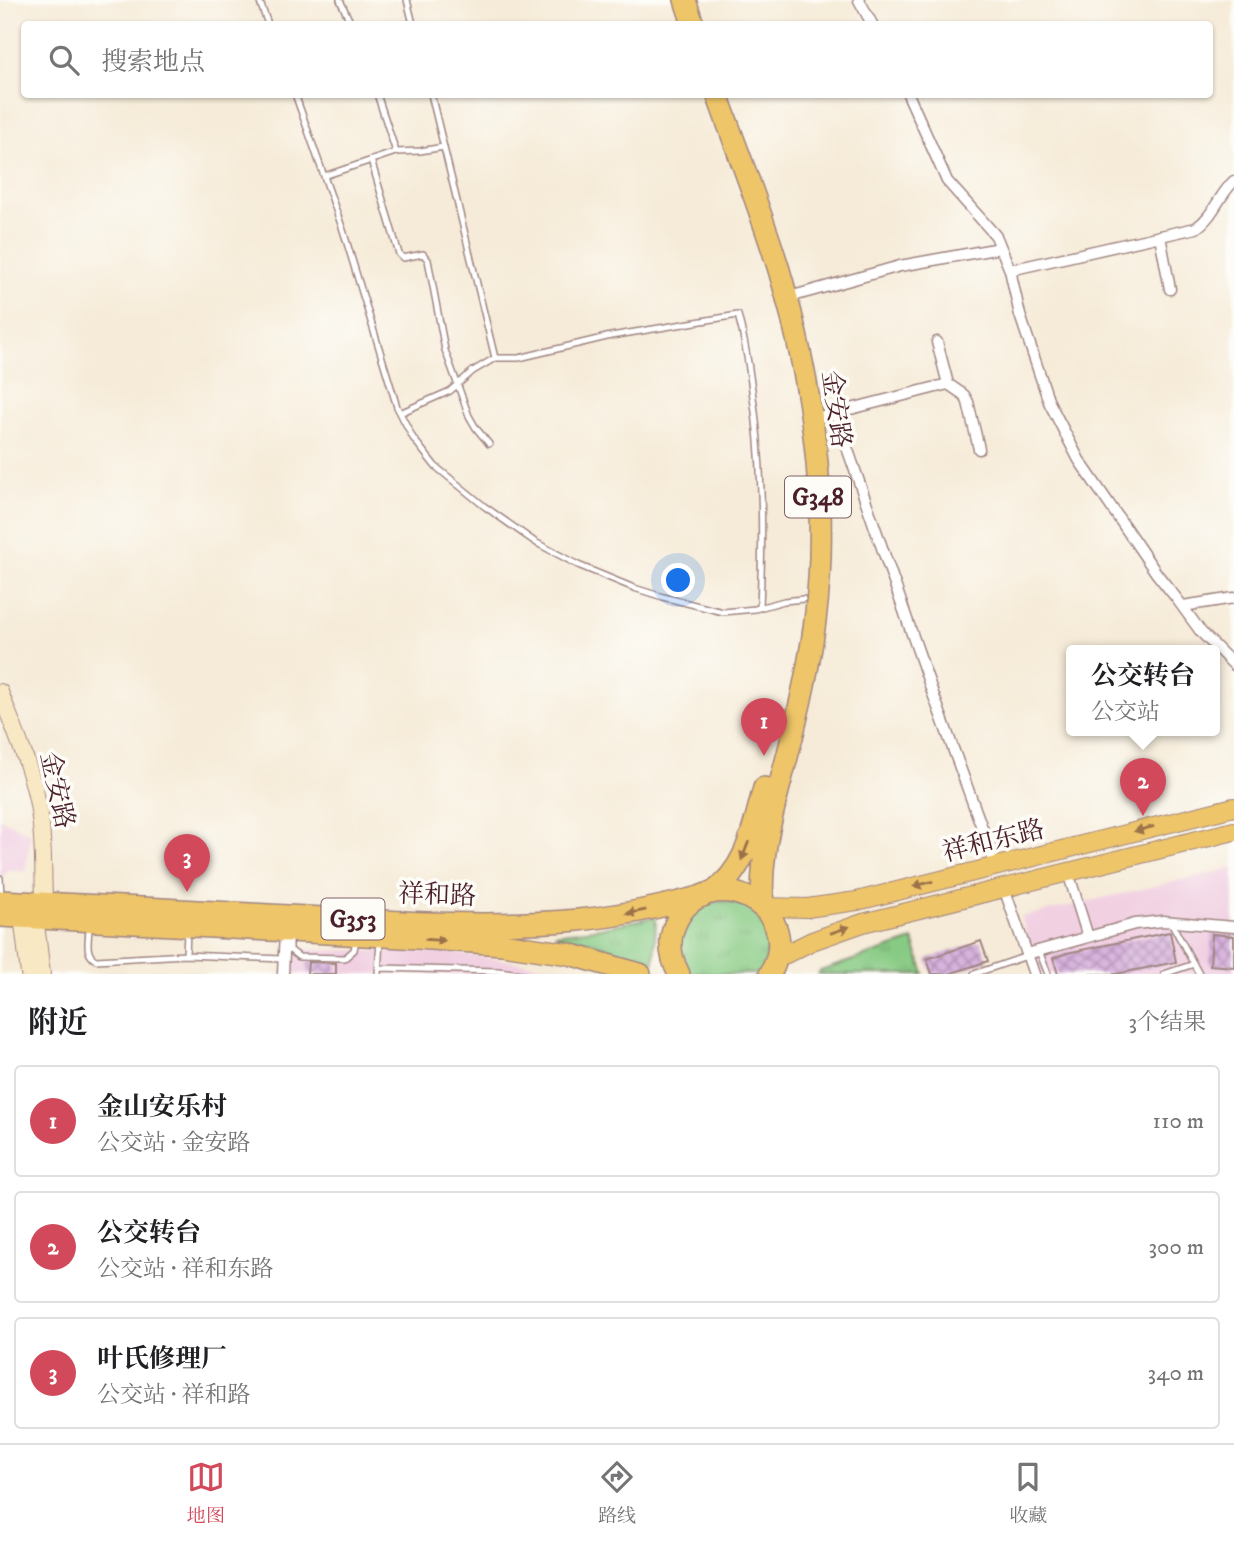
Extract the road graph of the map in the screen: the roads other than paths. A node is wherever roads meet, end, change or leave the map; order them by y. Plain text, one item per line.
1 (259, 0) edge
2 (340, 0) edge
3 (407, 0) edge
4 (670, 0) edge
5 (685, 0) edge
6 (859, 0) edge
7 (267, 21) edge
8 (350, 21) edge
9 (412, 21) edge
10 (676, 21) edge
11 (692, 21) edge
12 (870, 21) edge
13 (296, 98) edge
14 (378, 98) edge
15 (432, 98) edge
16 (703, 98) edge
17 (718, 98) edge
18 (910, 98) edge
19 (444, 147) junction
20 (396, 152) junction
21 (371, 160) junction
22 (324, 176) junction
23 (1234, 181) edge
24 (1160, 236) junction
25 (1000, 248) junction
26 (1010, 270) junction
27 (1170, 289) dead end
28 (786, 298) junction
29 (937, 342) dead end
30 (495, 358) junction
31 (458, 384) junction
32 (948, 384) junction
33 (400, 413) junction
34 (835, 413) junction
35 (812, 419) junction
36 (489, 444) dead end
37 (979, 449) dead end
38 (1234, 598) edge
39 (803, 599) junction
40 (1183, 606) junction
41 (760, 608) junction
42 (1214, 645) edge
43 (1220, 651) edge
44 (1234, 665) edge
45 (0, 692) edge
46 (1234, 807) edge
47 (1234, 831) edge
48 (996, 866) junction
49 (1068, 872) junction
50 (0, 878) edge
51 (1004, 888) junction
52 (708, 894) junction
53 (19, 907) edge
54 (763, 907) junction
55 (89, 921) junction
56 (1171, 922) junction
57 (187, 926) junction
58 (1234, 927) edge
59 (288, 931) junction
60 (380, 936) junction
61 (1088, 937) junction
62 (1039, 951) junction
63 (1027, 955) junction
64 (186, 956) junction
65 (283, 959) junction
66 (1194, 964) junction
67 (1001, 965) junction
68 (776, 969) edge
69 (379, 971) edge
70 (498, 973) edge
71 (29, 974) edge
72 (42, 974) edge
73 (283, 974) edge
74 (521, 974) edge
75 (640, 974) edge
76 (679, 974) edge
77 (974, 974) edge
78 (1004, 974) edge
79 (1034, 974) edge
80 (1048, 974) edge
81 (1164, 974) edge
82 (1199, 974) edge

1 - 7 lane
2 - 8 lane
3 - 9 lane
4 - 10 highway
5 - 11 highway
6 - 12 street
13 - 22 lane
14 - 20 lane
15 - 19 lane
16 - 39 highway, 金安路 / G348
17 - 28 highway, 金安路 / G348
18 - 25 street
19 - 20 lane
19 - 30 lane
20 - 21 lane
21 - 22 lane
21 - 31 lane
22 - 33 lane
23 - 24 street
24 - 26 street
24 - 27 street
25 - 26 street
25 - 28 street
26 - 40 street
28 - 35 highway, 金安路 / G348
29 - 32 street
30 - 31 lane
30 - 41 lane
31 - 33 lane
31 - 36 lane
32 - 34 street
32 - 37 street
33 - 41 lane
34 - 35 street
34 - 48 street
35 - 54 highway, 金安路 / G348
38 - 40 street
39 - 41 lane
39 -> 52 highway, 金安路 / G348
40 - 42 street
43 - 44 street
45 - 53 street, 金安路
46 -> 48 main road, 祥和东路
47 - 49 main road, 祥和东路
48 -> 54 main road, 祥和东路
49 - 51 main road, 祥和东路
49 - 61 street
50 - 53 lane
51 - 63 street
68 -> 51 main road, 祥和东路
52 -> 53 highway, 祥和路 / G353
52 - 54 highway
52 - 76 highway, G348
53 - 55 highway, 祥和路 / G353
53 - 71 street
53 - 72 street
54 - 68 highway, G348
55 - 57 highway, 祥和路 / G353
55 - 64 lane
56 - 58 street
56 - 61 street
56 - 66 lane
57 - 59 highway, 祥和路 / G353
57 - 64 lane
59 - 60 highway, 祥和路 / G353
59 - 65 street
60 - 69 lane
60 -> 75 highway, 祥和路 / G353
61 - 62 street
62 - 63 street
62 - 80 lane
63 - 67 lane
63 - 79 street
64 - 65 lane
65 - 73 street
66 - 81 lane
66 - 82 lane
67 - 77 lane
67 - 78 lane
69 - 70 lane
70 - 74 lane

